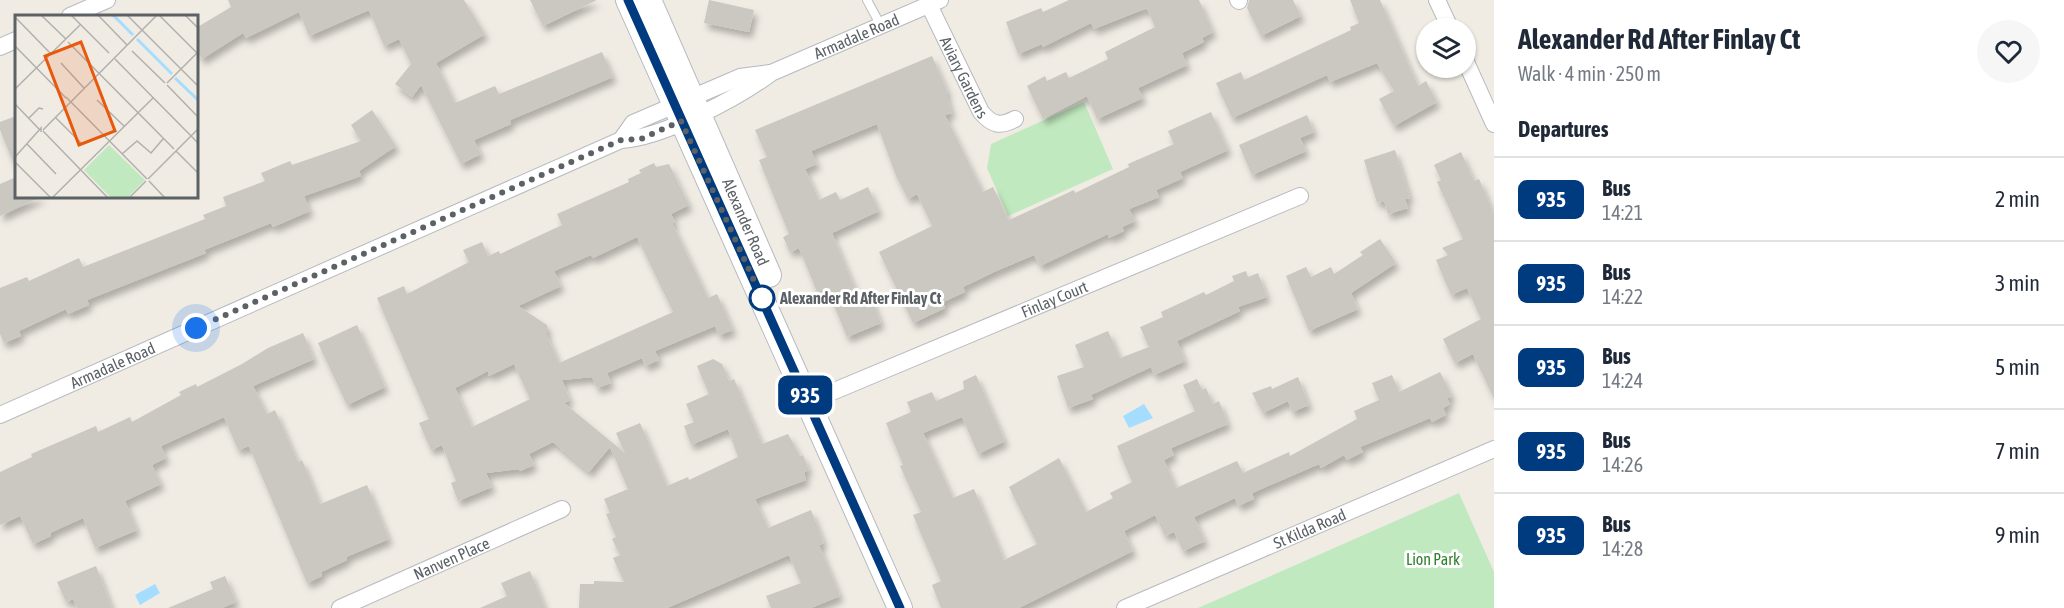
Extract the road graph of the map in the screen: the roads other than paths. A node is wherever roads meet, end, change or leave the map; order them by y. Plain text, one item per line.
1 (107, 0) edge
2 (628, 0) edge
3 (649, 0) edge
4 (867, 0) edge
5 (1437, 0) edge
6 (934, 3) edge
7 (72, 15) edge
8 (1445, 18) edge
9 (881, 26) junction
10 (15, 40) edge
11 (0, 47) edge
12 (1476, 78) edge
13 (1489, 99) edge
14 (686, 109) junction
15 (1015, 119) dead end
16 (1494, 124) edge
17 (1300, 196) dead end
18 (815, 398) junction
19 (0, 415) edge
20 (1494, 449) edge
21 (562, 509) dead end
22 (340, 608) edge
23 (900, 608) edge
24 (917, 608) edge
25 (1125, 608) edge

1 - 7 street
2 - 14 main road, Alexander Road
3 - 14 main road, Alexander Road
4 - 9 lane
5 - 8 street
6 - 9 street, Armadale Road
6 - 15 street, Aviary Gardens
9 - 14 street, Armadale Road
10 - 11 street
12 - 13 street
13 - 16 street
14 - 18 main road, Alexander Road
14 - 19 street, Armadale Road
17 - 18 street, Finlay Court
18 - 23 main road, Alexander Road
18 - 24 main road, Alexander Road
20 - 25 street, St Kilda Road
21 - 22 street, Nanven Place

